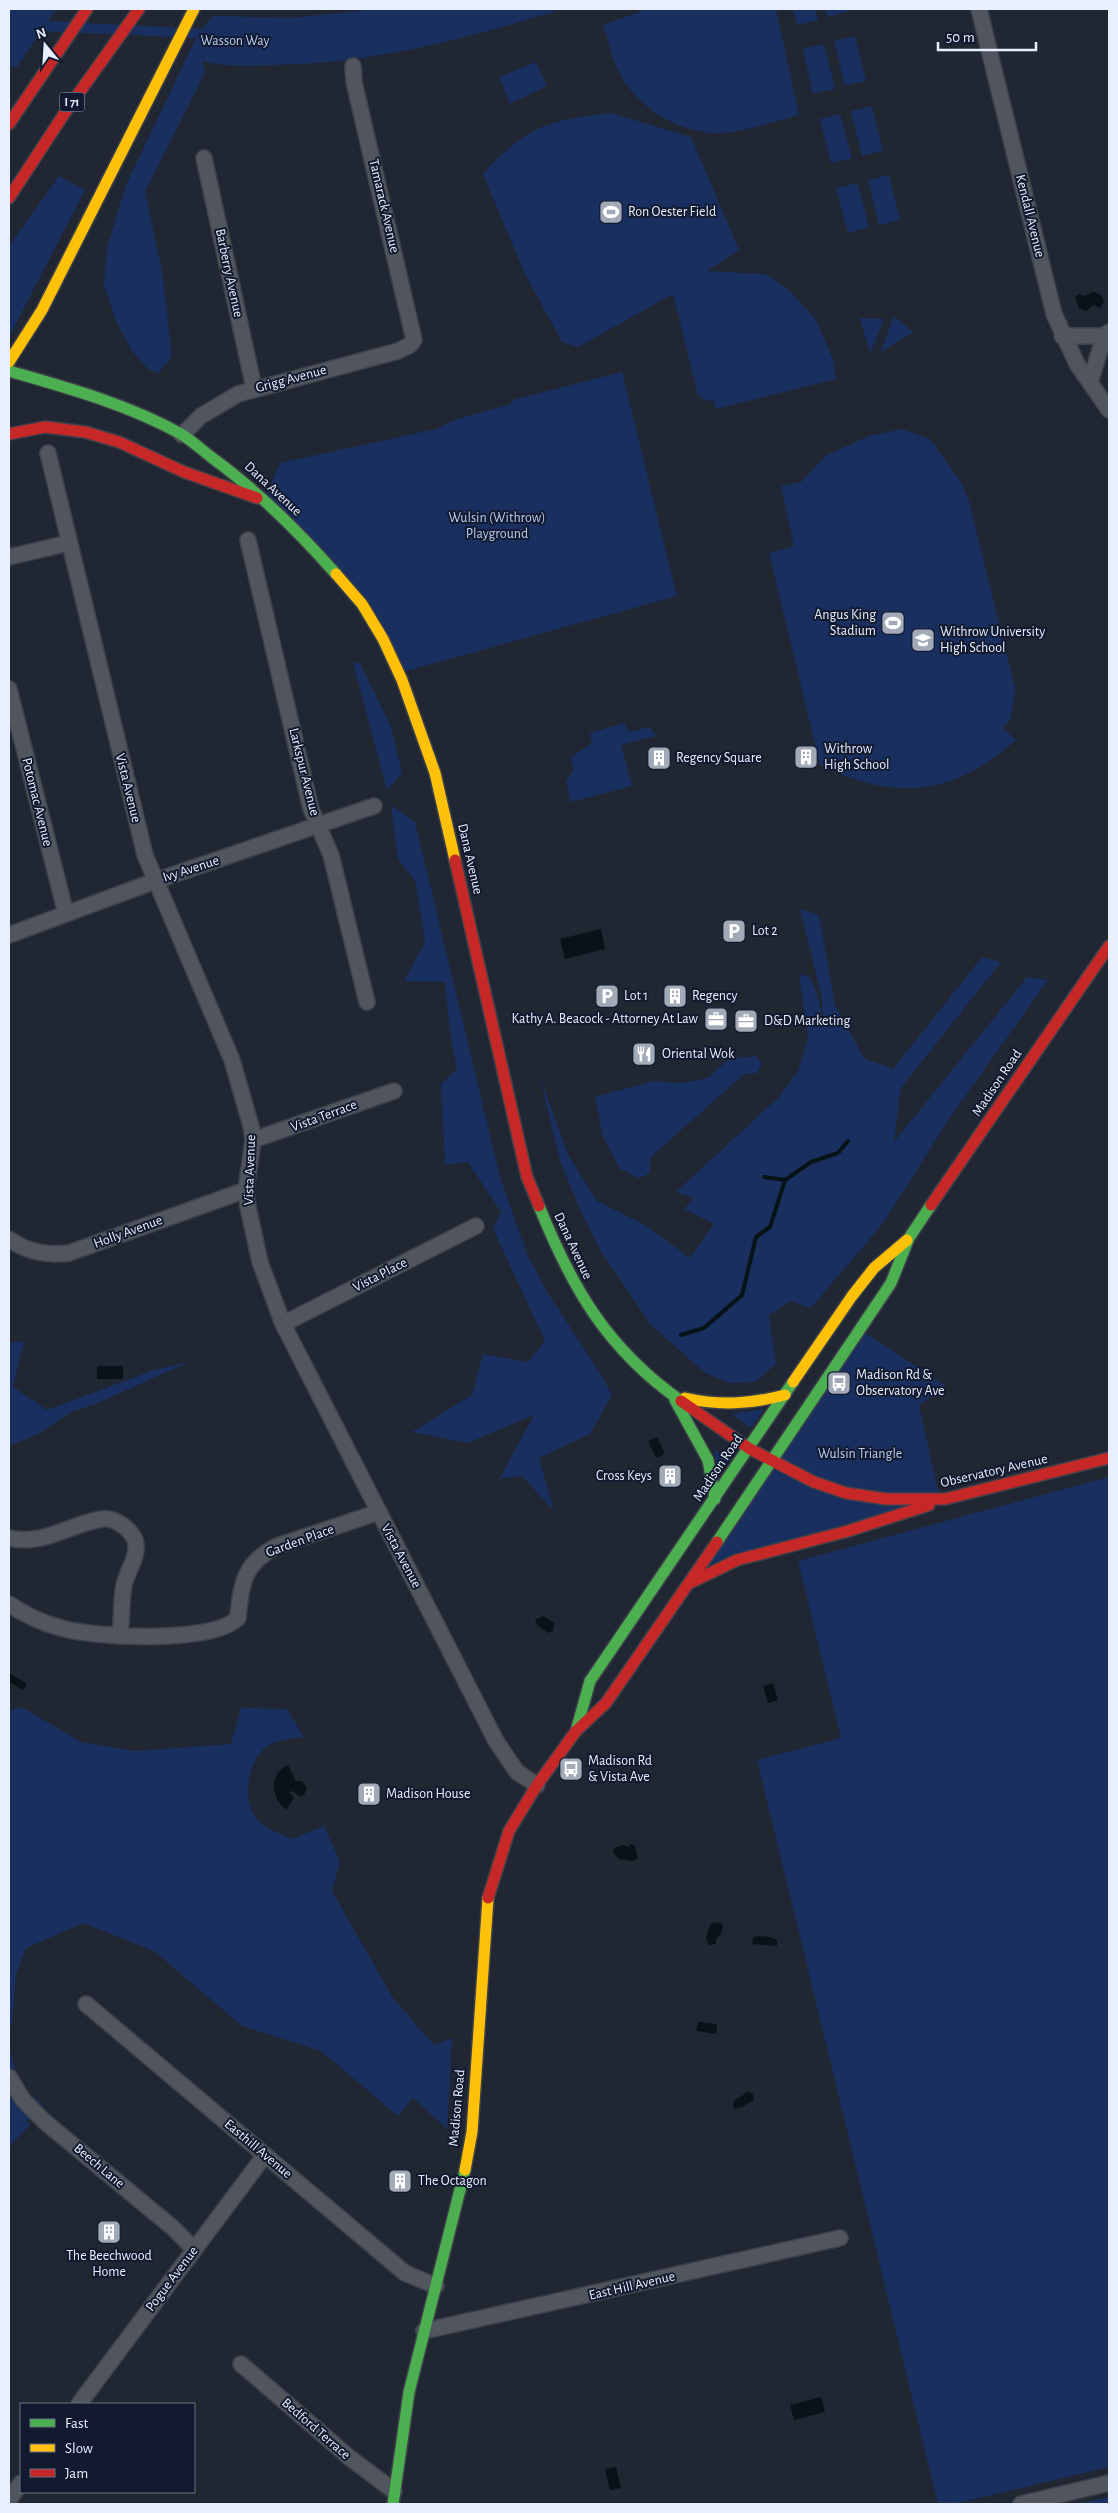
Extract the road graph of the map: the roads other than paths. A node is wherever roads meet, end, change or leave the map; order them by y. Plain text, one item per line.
1 (87, 9) edge
2 (139, 9) edge
3 (194, 9) edge
4 (979, 9) edge
5 (353, 66) dead end
6 (9, 124) edge
7 (204, 158) dead end
8 (9, 198) edge
9 (1107, 334) edge
10 (1062, 336) junction
11 (410, 345) joint
12 (9, 362) edge
13 (9, 371) edge
14 (1090, 383) junction
15 (254, 388) junction
16 (1109, 410) edge
17 (9, 434) edge
18 (182, 435) junction
19 (48, 453) dead end
20 (264, 501) junction
21 (248, 540) dead end
22 (69, 543) junction
23 (9, 557) edge
24 (9, 689) edge
25 (374, 806) dead end
26 (318, 824) junction
27 (155, 881) junction
28 (66, 914) junction
29 (9, 935) edge
30 (1109, 946) edge
31 (367, 1002) dead end
32 (394, 1091) dead end
33 (253, 1140) junction
34 (246, 1190) junction
35 (476, 1226) dead end
36 (909, 1238) junction
37 (9, 1239) edge
38 (283, 1324) junction
39 (673, 1396) junction
40 (785, 1396) junction
41 (750, 1449) junction
42 (1109, 1458) edge
43 (773, 1460) junction
44 (748, 1471) dead end
45 (945, 1499) junction
46 (722, 1502) junction
47 (379, 1512) junction
48 (9, 1538) edge
49 (691, 1559) dead end
50 (690, 1583) junction
51 (9, 1604) edge
52 (664, 1621) junction
53 (120, 1635) junction
54 (576, 1731) junction
55 (537, 1785) junction
56 (86, 2004) dead end
57 (9, 2077) edge
58 (266, 2155) junction
59 (840, 2238) dead end
60 (194, 2250) junction
61 (436, 2286) junction
62 (424, 2331) junction
63 (241, 2364) dead end
64 (80, 2403) edge
65 (1109, 2483) edge
66 (20, 2484) edge
67 (394, 2497) edge
68 (9, 2500) edge
69 (1021, 2504) edge

1 - 6 main road
2 - 8 main road, I 71
3 - 12 main road
4 - 10 street, Kendall Avenue
5 - 11 street, Tamarack Avenue
7 - 15 street, Barberry Avenue
9 - 10 street
9 - 14 street
10 - 14 street, Kendall Avenue
11 - 15 street, Grigg Avenue
13 - 18 main road, Dana Avenue
14 - 16 street, Kendall Avenue
15 - 18 street, Grigg Avenue
17 - 20 main road
18 - 20 main road, Dana Avenue
19 - 22 street, Vista Avenue
20 - 39 main road, Dana Avenue
21 - 26 street, Larkspur Avenue
22 - 23 street
22 - 27 street, Vista Avenue
24 - 28 street, Potomac Avenue
25 - 26 street, Ivy Avenue
26 - 27 street, Ivy Avenue
26 - 31 street, Larkspur Avenue
27 - 28 street, Ivy Avenue
27 - 33 street, Vista Avenue
28 - 29 street, Ivy Avenue
30 - 36 main road, Madison Road
32 - 33 street, Vista Terrace
33 - 34 street, Vista Avenue
34 - 37 street, Holly Avenue
34 - 38 street, Vista Avenue
35 - 38 street, Vista Place
36 - 40 main road, Madison Road
36 - 43 main road, Madison Road
38 - 47 street, Vista Avenue
39 - 40 main road
39 - 41 main road, Dana Avenue
39 - 46 main road
40 - 41 main road, Madison Road
41 - 43 main road, Dana Avenue
41 - 44 main road
41 - 46 main road, Madison Road
42 - 45 main road, Observatory Avenue
43 - 45 main road, Observatory Avenue
43 - 50 main road, Madison Road
45 - 50 main road
46 - 54 main road, Madison Road
47 - 53 street, Garden Place
47 - 55 street, Vista Avenue
48 - 53 street
49 - 52 main road
50 - 52 main road, Madison Road
51 - 53 street, Garden Place
52 - 54 main road, Madison Road
54 - 55 main road, Madison Road
55 - 61 main road, Madison Road
56 - 58 street, Easthill Avenue
57 - 60 street, Beech Lane
58 - 60 street, Pogue Avenue
58 - 61 street, Easthill Avenue
59 - 62 street, East Hill Avenue
60 - 64 street, Pogue Avenue
61 - 62 main road, Madison Road
62 - 67 main road, Madison Road
63 - 67 street, Bedford Terrace
65 - 69 street
66 - 68 street

